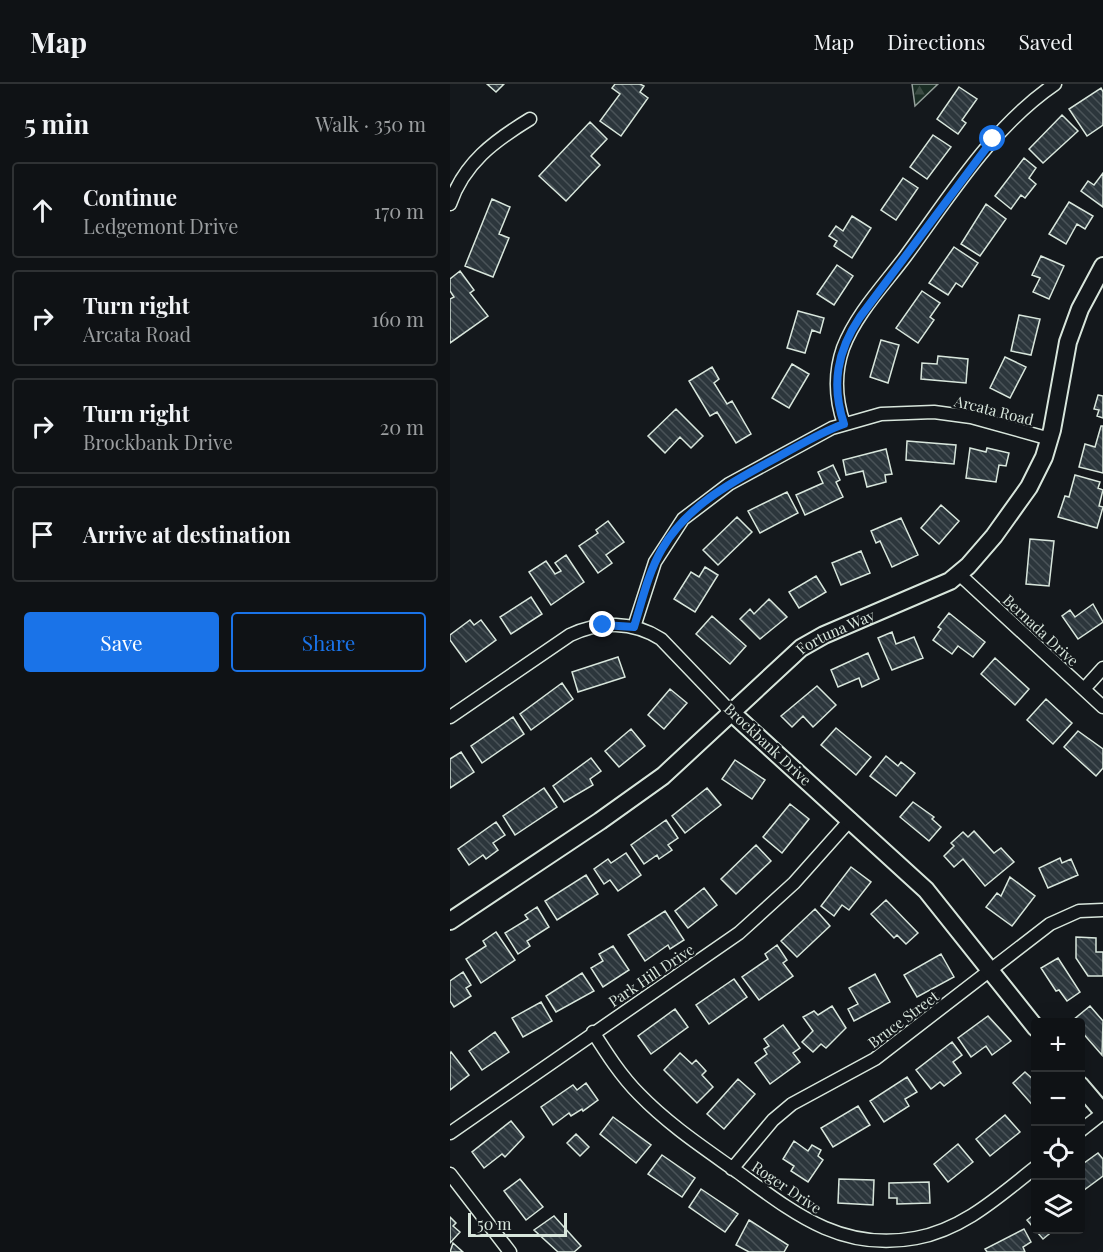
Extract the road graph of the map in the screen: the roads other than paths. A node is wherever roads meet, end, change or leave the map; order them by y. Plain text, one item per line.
1 (1055, 84) edge
2 (530, 119) dead end
3 (450, 204) edge
4 (1103, 266) edge
5 (844, 424) junction
6 (1050, 439) junction
7 (959, 574) junction
8 (634, 627) junction
9 (1103, 668) edge
10 (1084, 689) junction
11 (1103, 707) edge
12 (732, 713) junction
13 (450, 717) edge
14 (851, 819) junction
15 (1103, 910) edge
16 (450, 921) edge
17 (991, 970) junction
18 (1031, 1023) edge
19 (593, 1032) junction
20 (1085, 1091) edge
21 (1103, 1112) edge
22 (1085, 1127) edge
23 (450, 1133) edge
24 (732, 1169) junction
25 (1031, 1170) edge
26 (450, 1174) edge
27 (510, 1252) edge

1 - 5 street
2 - 3 street
4 - 6 street, Fortuna Way
5 - 6 street, Arcata Road
5 - 8 street, Arcata Road
6 - 7 street, Fortuna Way
7 - 10 street, Bernada Drive
7 - 12 street, Fortuna Way
8 - 12 street, Brockbank Drive
8 - 13 street, Brockbank Drive
9 - 10 street
10 - 11 street, Bernada Drive
12 - 14 street, Brockbank Drive
12 - 16 street, Fortuna Way
14 - 17 street, Brockbank Drive
14 - 19 street, Park Hill Drive
15 - 17 street, Bruce Street
17 - 18 street, Brockbank Drive
17 - 24 street, Bruce Street
19 - 23 street, Park Hill Drive
19 - 24 street, Roger Drive
20 - 21 street
21 - 22 street
24 - 25 street, Roger Drive
26 - 27 street

